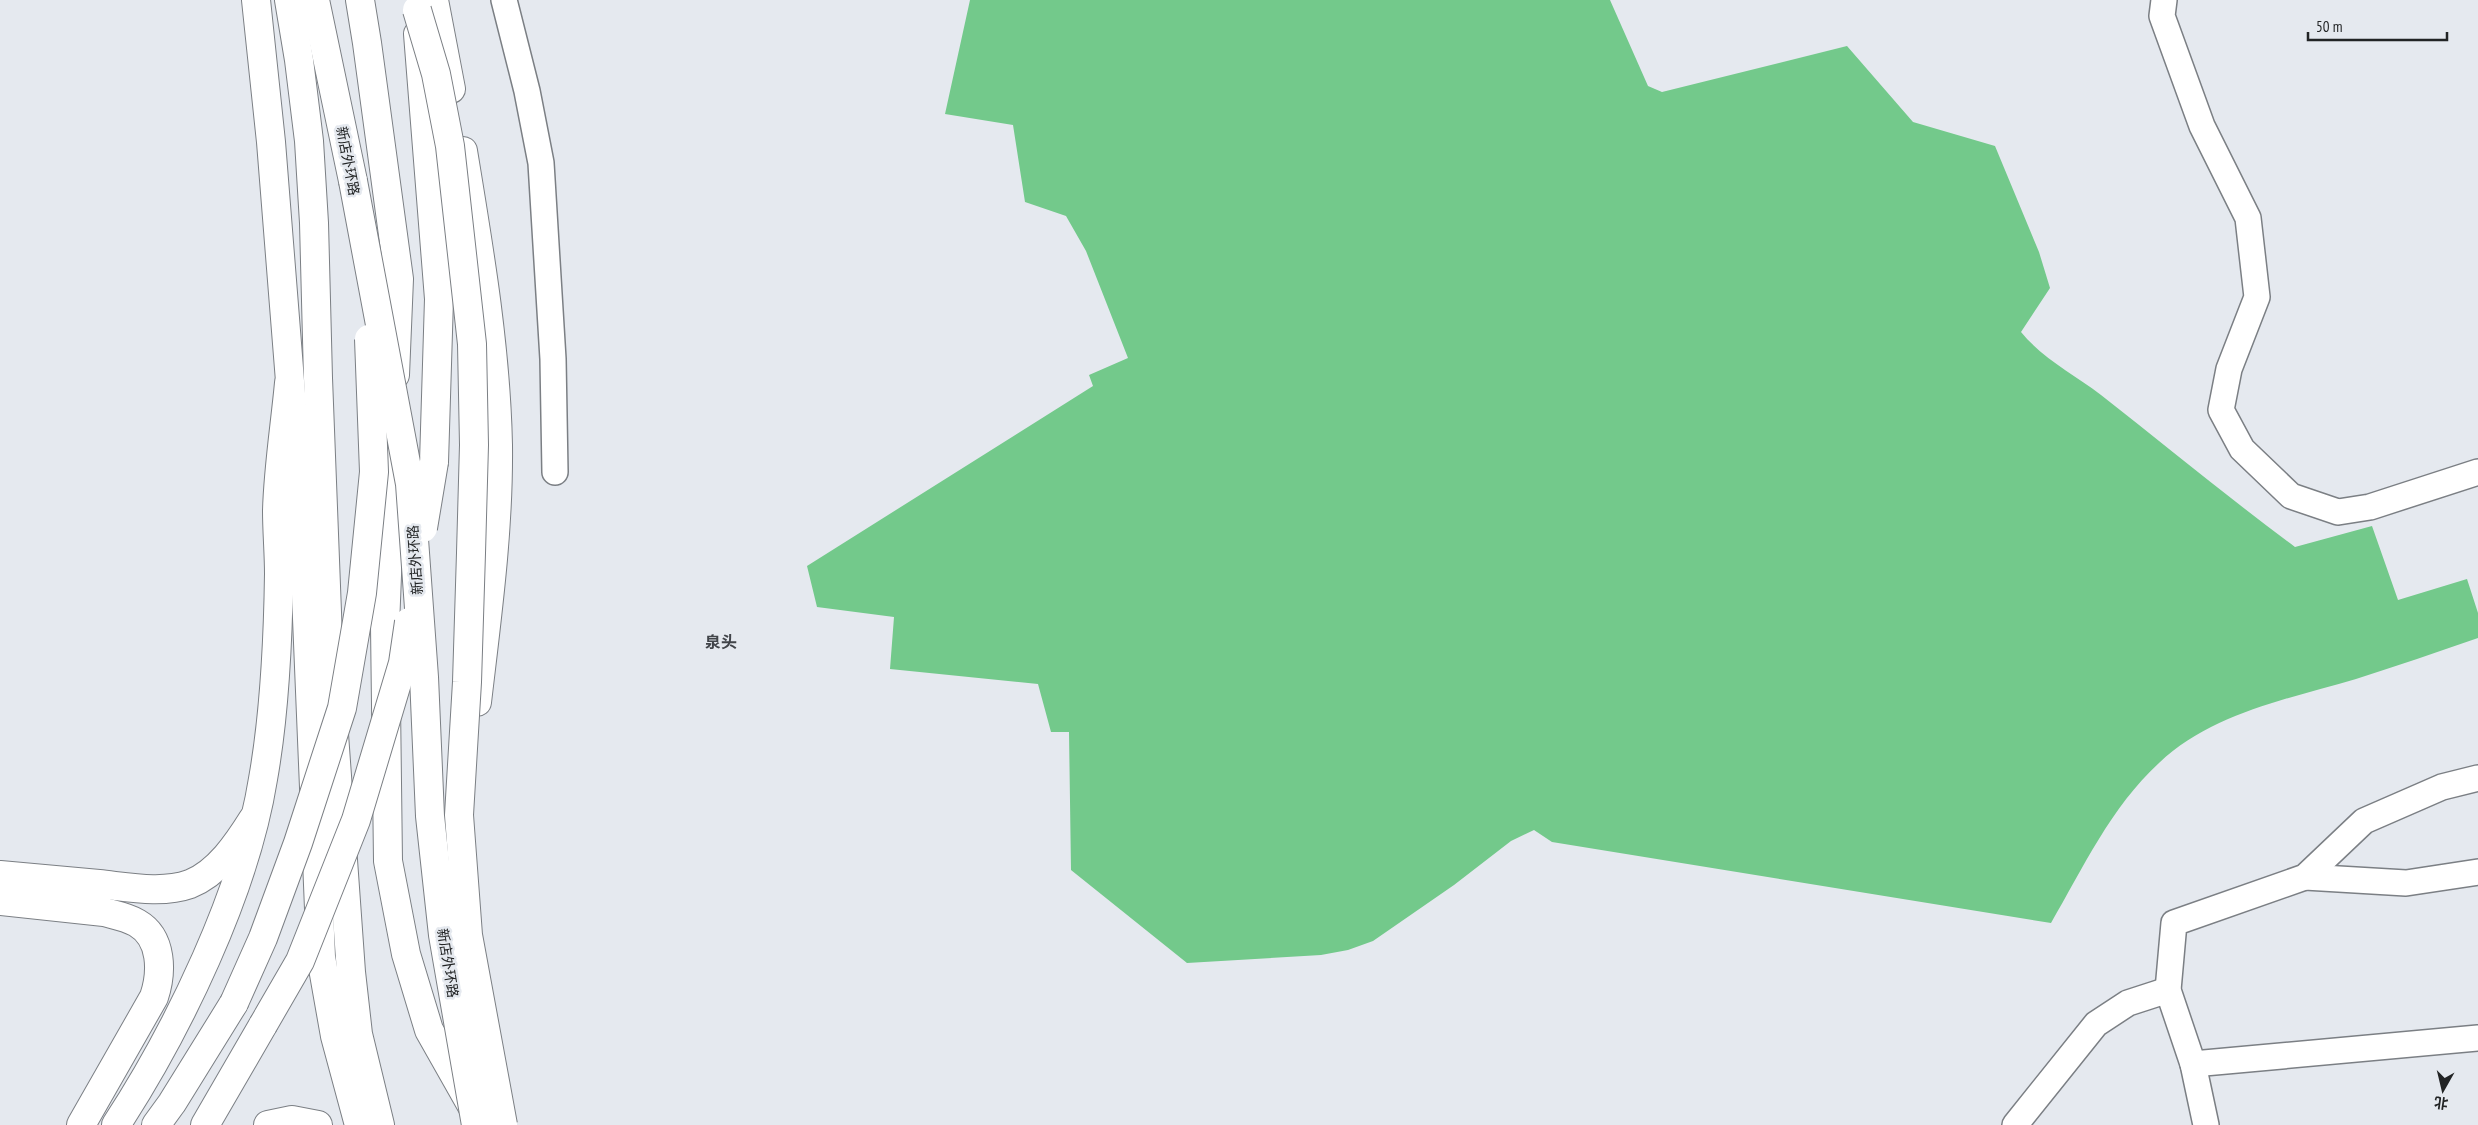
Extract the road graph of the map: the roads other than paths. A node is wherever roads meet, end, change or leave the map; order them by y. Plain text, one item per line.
1 (256, 0) edge
2 (289, 0) edge
3 (315, 0) edge
4 (360, 0) edge
5 (504, 0) edge
6 (2164, 0) edge
7 (422, 3) edge
8 (353, 181) junction
9 (289, 383) junction
10 (555, 472) dead end
11 (2478, 472) edge
12 (2478, 778) edge
13 (255, 815) junction
14 (2478, 872) edge
15 (0, 875) edge
16 (2305, 877) junction
17 (0, 901) edge
18 (2168, 990) junction
19 (2478, 1038) edge
20 (2192, 1064) junction
21 (120, 1119) edge
22 (81, 1125) edge
23 (156, 1125) edge
24 (205, 1125) edge
25 (268, 1125) edge
26 (318, 1125) edge
27 (359, 1125) edge
28 (380, 1125) edge
29 (476, 1125) edge
30 (482, 1125) edge
31 (487, 1125) edge
32 (503, 1125) edge
33 (2015, 1125) edge
34 (2206, 1125) edge

1 - 9 main road
2 - 28 main road
3 - 8 main road, 新店外环路
4 - 30 main road
5 - 10 street
6 - 11 street
7 - 24 main road, bridge
7 - 31 main road
7 - 32 main road, 新店外环路, bridge
8 - 23 main road, bridge
8 - 29 main road, 新店外环路, bridge
9 - 13 main road
9 - 27 main road
12 - 16 street
13 - 15 main road
13 - 21 main road
14 - 16 street
16 - 18 street
17 - 22 main road
18 - 20 street
18 - 33 street
19 - 20 street
20 - 34 street
25 - 26 main road

